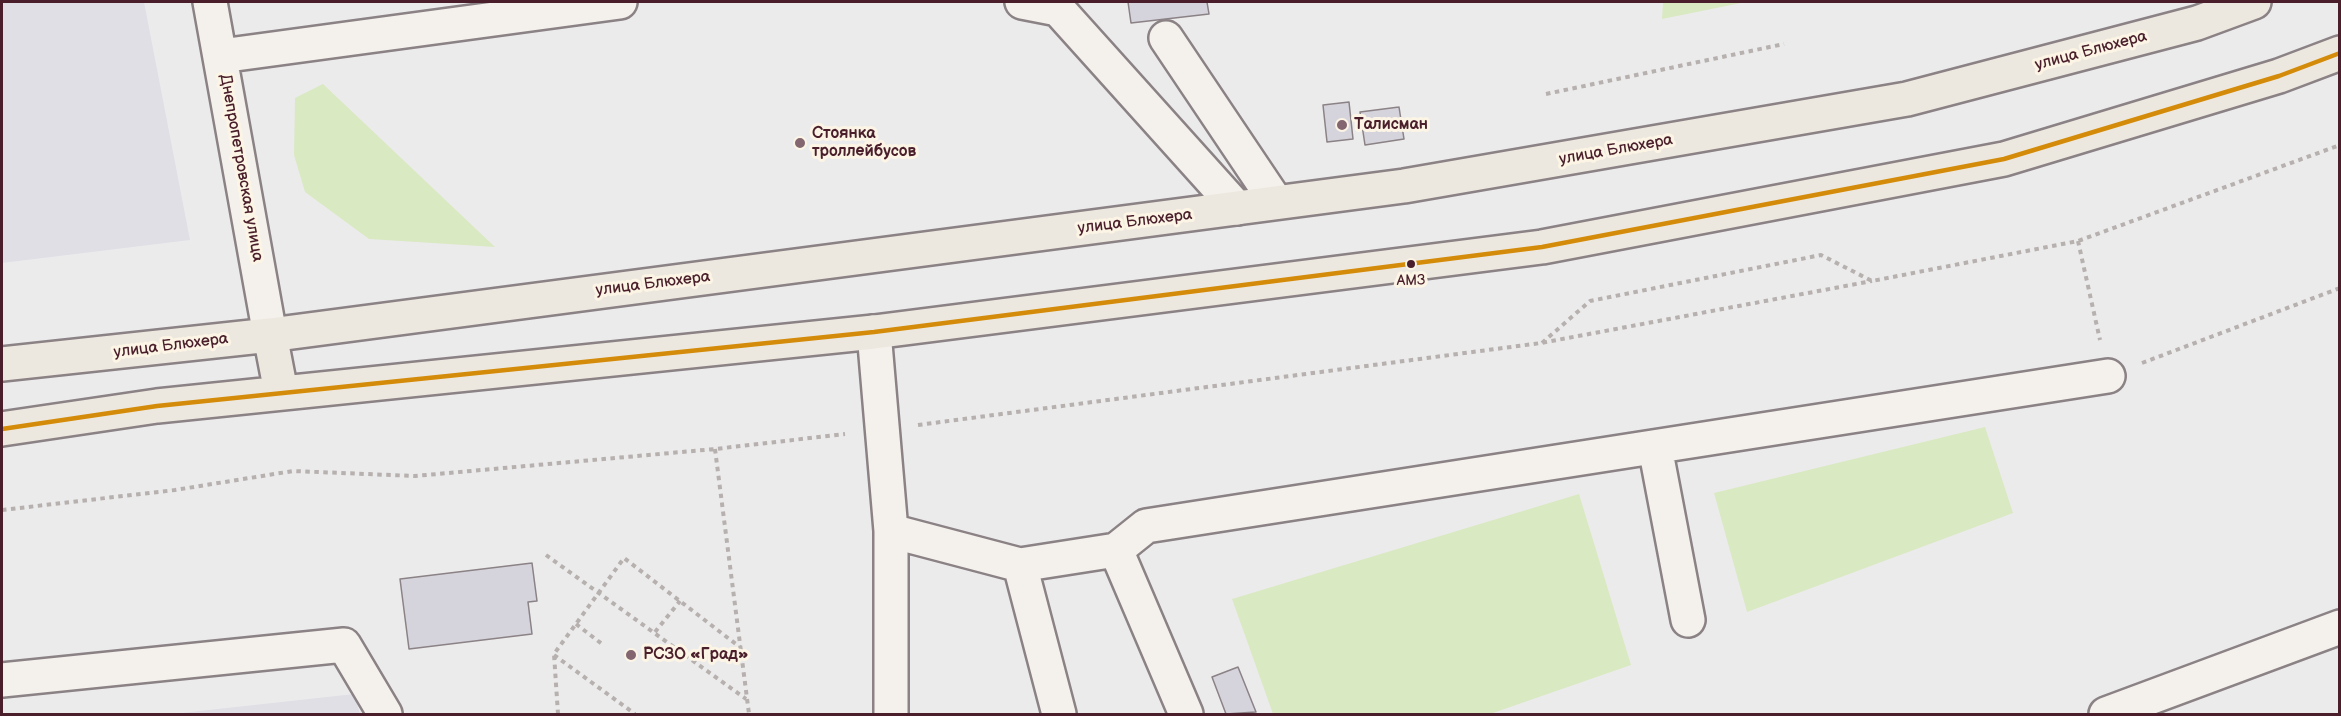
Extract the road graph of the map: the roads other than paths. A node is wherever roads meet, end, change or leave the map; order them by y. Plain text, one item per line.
1 (210, 2) edge
2 (620, 2) edge
3 (1022, 2) edge
4 (2254, 2) edge
5 (1166, 38) dead end
6 (2340, 53) edge
7 (221, 56) junction
8 (1276, 202) junction
9 (1237, 208) junction
10 (874, 332) junction
11 (270, 335) junction
12 (2, 364) edge
13 (2108, 376) road end
14 (281, 393) junction
15 (2, 429) edge
16 (1655, 447) junction
17 (891, 531) junction
18 (1116, 550) junction
19 (1020, 565) junction
20 (1688, 620) dead end
21 (2340, 627) edge
22 (2, 680) edge
23 (385, 714) edge
24 (891, 714) edge
25 (1059, 714) edge
26 (1186, 714) edge
27 (2106, 714) edge

1 - 7 street, Днепропетровская улица
2 - 7 street
3 - 9 street
4 - 8 main road, улица Блюхера
5 - 8 street
6 - 10 main road
7 - 11 street, Днепропетровская улица
8 - 9 main road, улица Блюхера
9 - 11 main road, улица Блюхера
10 - 14 main road
10 - 17 street
11 - 12 main road, улица Блюхера
11 - 14 main road
13 - 16 street
14 - 15 main road
16 - 18 street
16 - 20 street
17 - 19 street
17 - 24 street
18 - 19 street
18 - 26 street
19 - 25 street
21 - 27 street
22 - 23 street

